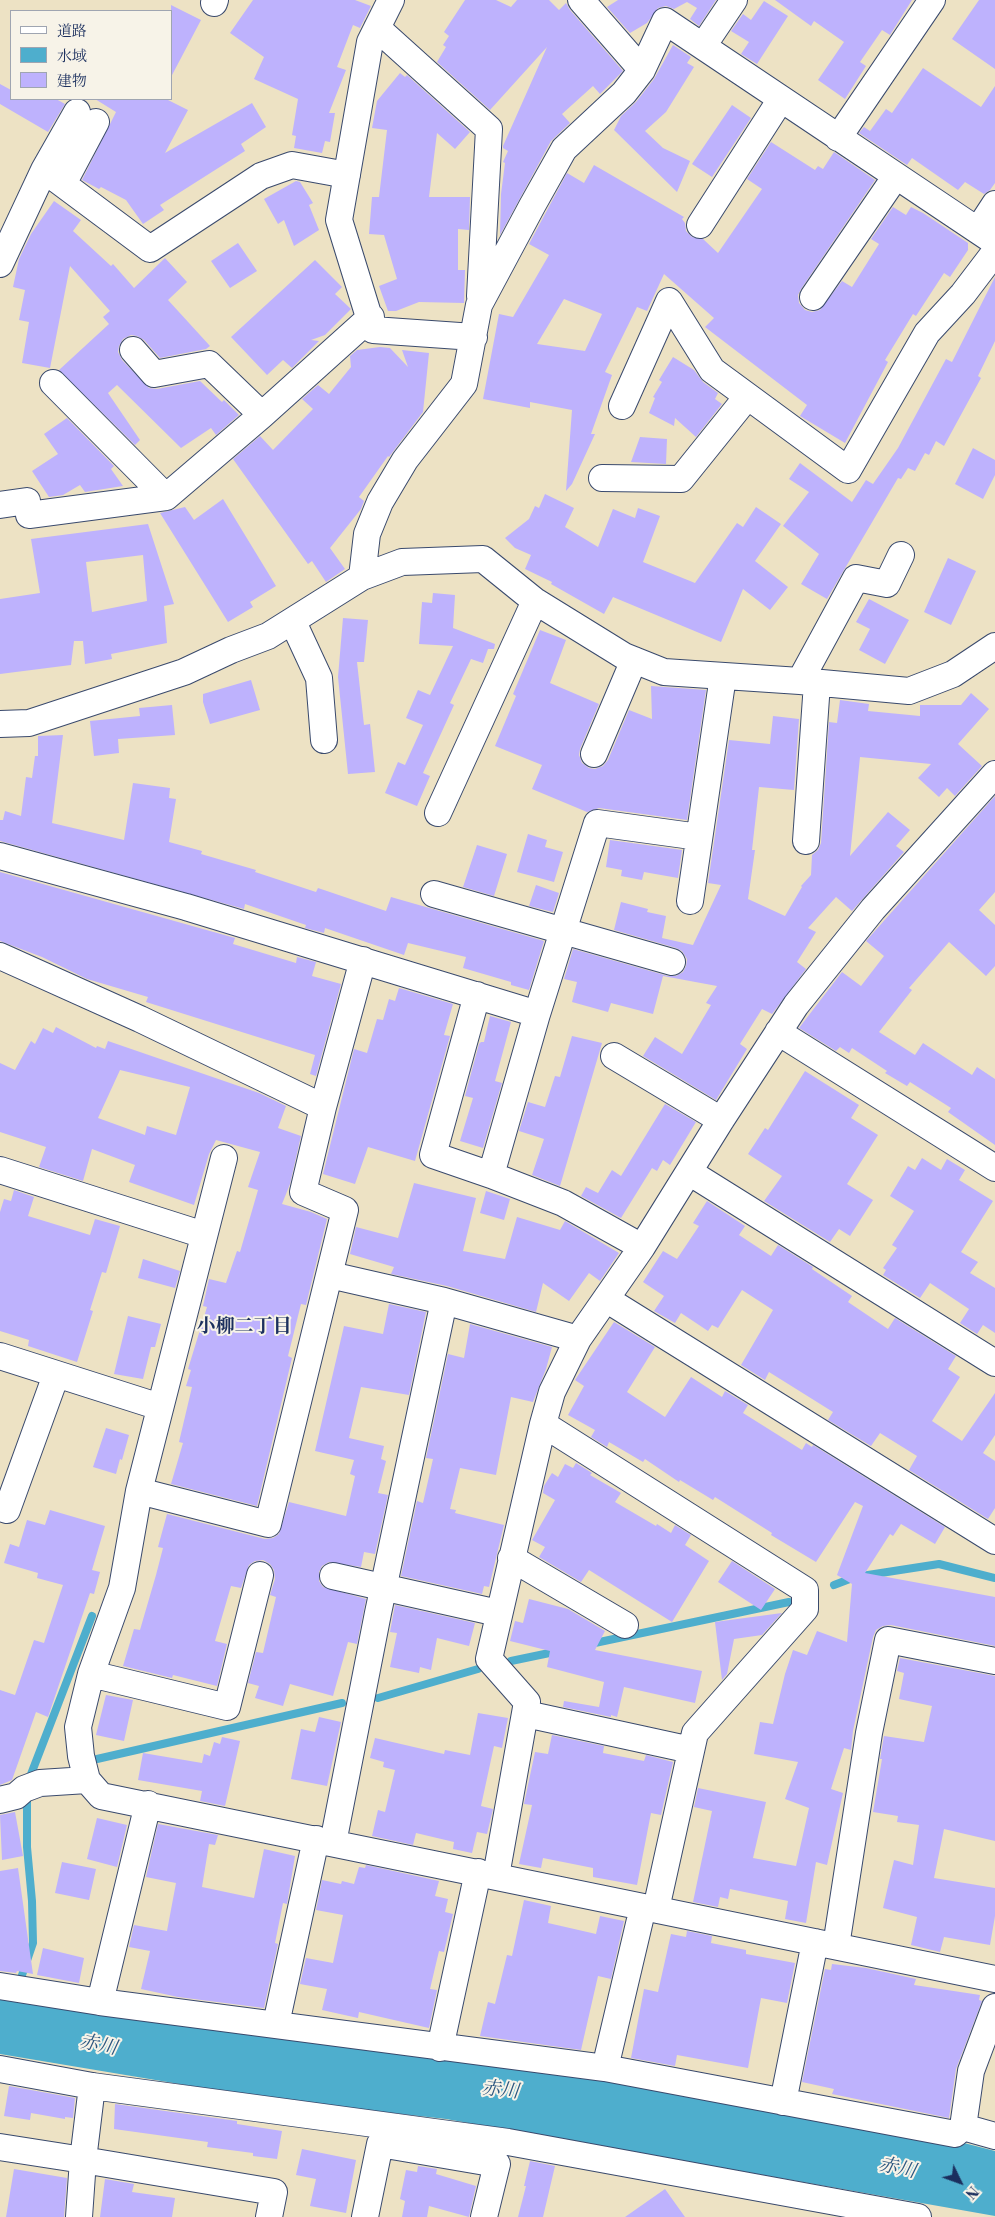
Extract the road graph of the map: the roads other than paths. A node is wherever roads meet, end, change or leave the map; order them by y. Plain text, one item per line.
1 (392, 0) edge
2 (581, 0) edge
3 (734, 0) edge
4 (932, 0) edge
5 (377, 28) junction
6 (703, 46) junction
7 (642, 70) junction
8 (781, 99) junction
9 (86, 117) dead end
10 (838, 138) junction
11 (347, 175) junction
12 (896, 176) junction
13 (53, 177) junction
14 (995, 204) edge
15 (700, 224) dead end
16 (986, 236) edge
17 (995, 252) edge
18 (0, 264) edge
19 (814, 297) dead end
20 (479, 305) junction
21 (371, 317) junction
22 (474, 336) junction
23 (133, 350) dead end
24 (53, 383) dead end
25 (747, 397) junction
26 (622, 406) dead end
27 (262, 415) junction
28 (602, 478) dead end
29 (166, 496) junction
30 (0, 505) edge
31 (901, 555) dead end
32 (362, 577) junction
33 (535, 601) junction
34 (293, 622) junction
35 (995, 646) edge
36 (634, 660) junction
37 (723, 676) junction
38 (809, 682) junction
39 (0, 724) edge
40 (324, 740) dead end
41 (594, 754) dead end
42 (995, 774) edge
43 (438, 813) dead end
44 (699, 837) junction
45 (806, 841) dead end
46 (0, 856) edge
47 (434, 894) dead end
48 (690, 901) dead end
49 (563, 931) junction
50 (0, 956) edge
51 (364, 960) junction
52 (672, 962) dead end
53 (477, 996) junction
54 (537, 1014) junction
55 (778, 1032) junction
56 (614, 1056) dead end
57 (323, 1107) junction
58 (721, 1120) junction
59 (224, 1158) dead end
60 (995, 1168) edge
61 (0, 1170) edge
62 (689, 1172) junction
63 (491, 1175) junction
64 (204, 1235) junction
65 (642, 1247) junction
66 (330, 1275) junction
67 (606, 1299) junction
68 (444, 1301) junction
69 (578, 1339) junction
70 (0, 1356) edge
71 (995, 1363) edge
72 (56, 1375) junction
73 (160, 1407) junction
74 (543, 1424) junction
75 (139, 1491) junction
76 (0, 1508) edge
77 (995, 1541) edge
78 (512, 1558) junction
79 (260, 1576) dead end
80 (333, 1576) dead end
81 (384, 1587) junction
82 (498, 1613) junction
83 (625, 1625) dead end
84 (995, 1661) edge
85 (91, 1674) junction
86 (526, 1714) junction
87 (691, 1750) junction
88 (87, 1780) junction
89 (20, 1792) edge
90 (148, 1804) junction
91 (325, 1841) junction
92 (487, 1874) junction
93 (649, 1908) junction
94 (825, 1944) junction
95 (995, 1979) edge
96 (0, 1986) edge
97 (100, 2002) junction
98 (995, 2007) edge
99 (276, 2024) junction
100 (440, 2048) junction
101 (605, 2068) junction
102 (0, 2070) edge
103 (92, 2086) junction
104 (783, 2102) junction
105 (963, 2127) junction
106 (995, 2136) edge
107 (0, 2147) edge
108 (83, 2160) junction
109 (79, 2217) edge
110 (269, 2217) edge
111 (364, 2217) edge
112 (484, 2217) edge
113 (918, 2217) edge

1 - 5 street
2 - 7 street
3 - 6 street
4 - 10 street
5 - 11 street
5 - 20 street
6 - 7 street
6 - 8 street
7 - 20 street
8 - 10 street
8 - 15 street
9 - 13 street
10 - 12 street
11 - 13 street
11 - 21 street
12 - 16 street
12 - 19 street
13 - 18 street
14 - 16 street
17 - 25 street
20 - 22 street
21 - 22 street
21 - 27 street
22 - 32 street
23 - 27 street
24 - 29 street
25 - 26 street
25 - 28 street
27 - 29 street
29 - 30 street
31 - 38 street
32 - 33 street
32 - 34 street
33 - 36 street
33 - 43 street
34 - 39 street
34 - 40 street
35 - 38 street
36 - 37 street
36 - 41 street
37 - 38 street
37 - 44 street
38 - 45 street
42 - 55 street
44 - 48 street
44 - 49 street
46 - 51 street
47 - 49 street
49 - 52 street
49 - 54 street
50 - 57 street
51 - 53 street
51 - 57 street
53 - 54 street
53 - 63 street
54 - 63 street
55 - 58 street
55 - 60 street
56 - 58 street
57 - 66 street
58 - 62 street
59 - 64 street
61 - 64 street
62 - 65 street
62 - 71 street
63 - 65 street
64 - 73 street
65 - 67 street
66 - 68 street
66 - 75 street
67 - 69 street
67 - 77 street
68 - 69 street
68 - 81 street
69 - 74 street
70 - 72 street
72 - 73 street
72 - 76 street
73 - 75 street
74 - 78 street
74 - 87 street
75 - 85 street
78 - 82 street
78 - 83 street
79 - 85 street
80 - 81 street
81 - 82 street
81 - 91 street
82 - 86 street
84 - 94 street
85 - 88 street
86 - 87 street
86 - 92 street
87 - 93 street
88 - 89 street
88 - 90 street
90 - 91 street
90 - 97 street
91 - 92 street
91 - 99 street
92 - 93 street
92 - 100 street
93 - 94 street
93 - 101 street
94 - 95 street
94 - 104 street
96 - 97 street
97 - 99 street
98 - 105 street
99 - 100 street
100 - 101 street
101 - 104 street
102 - 103 street
103 - 108 street
103 - 113 street
104 - 105 street
105 - 106 street
107 - 108 street
108 - 109 street
108 - 110 street
111 - 112 street

